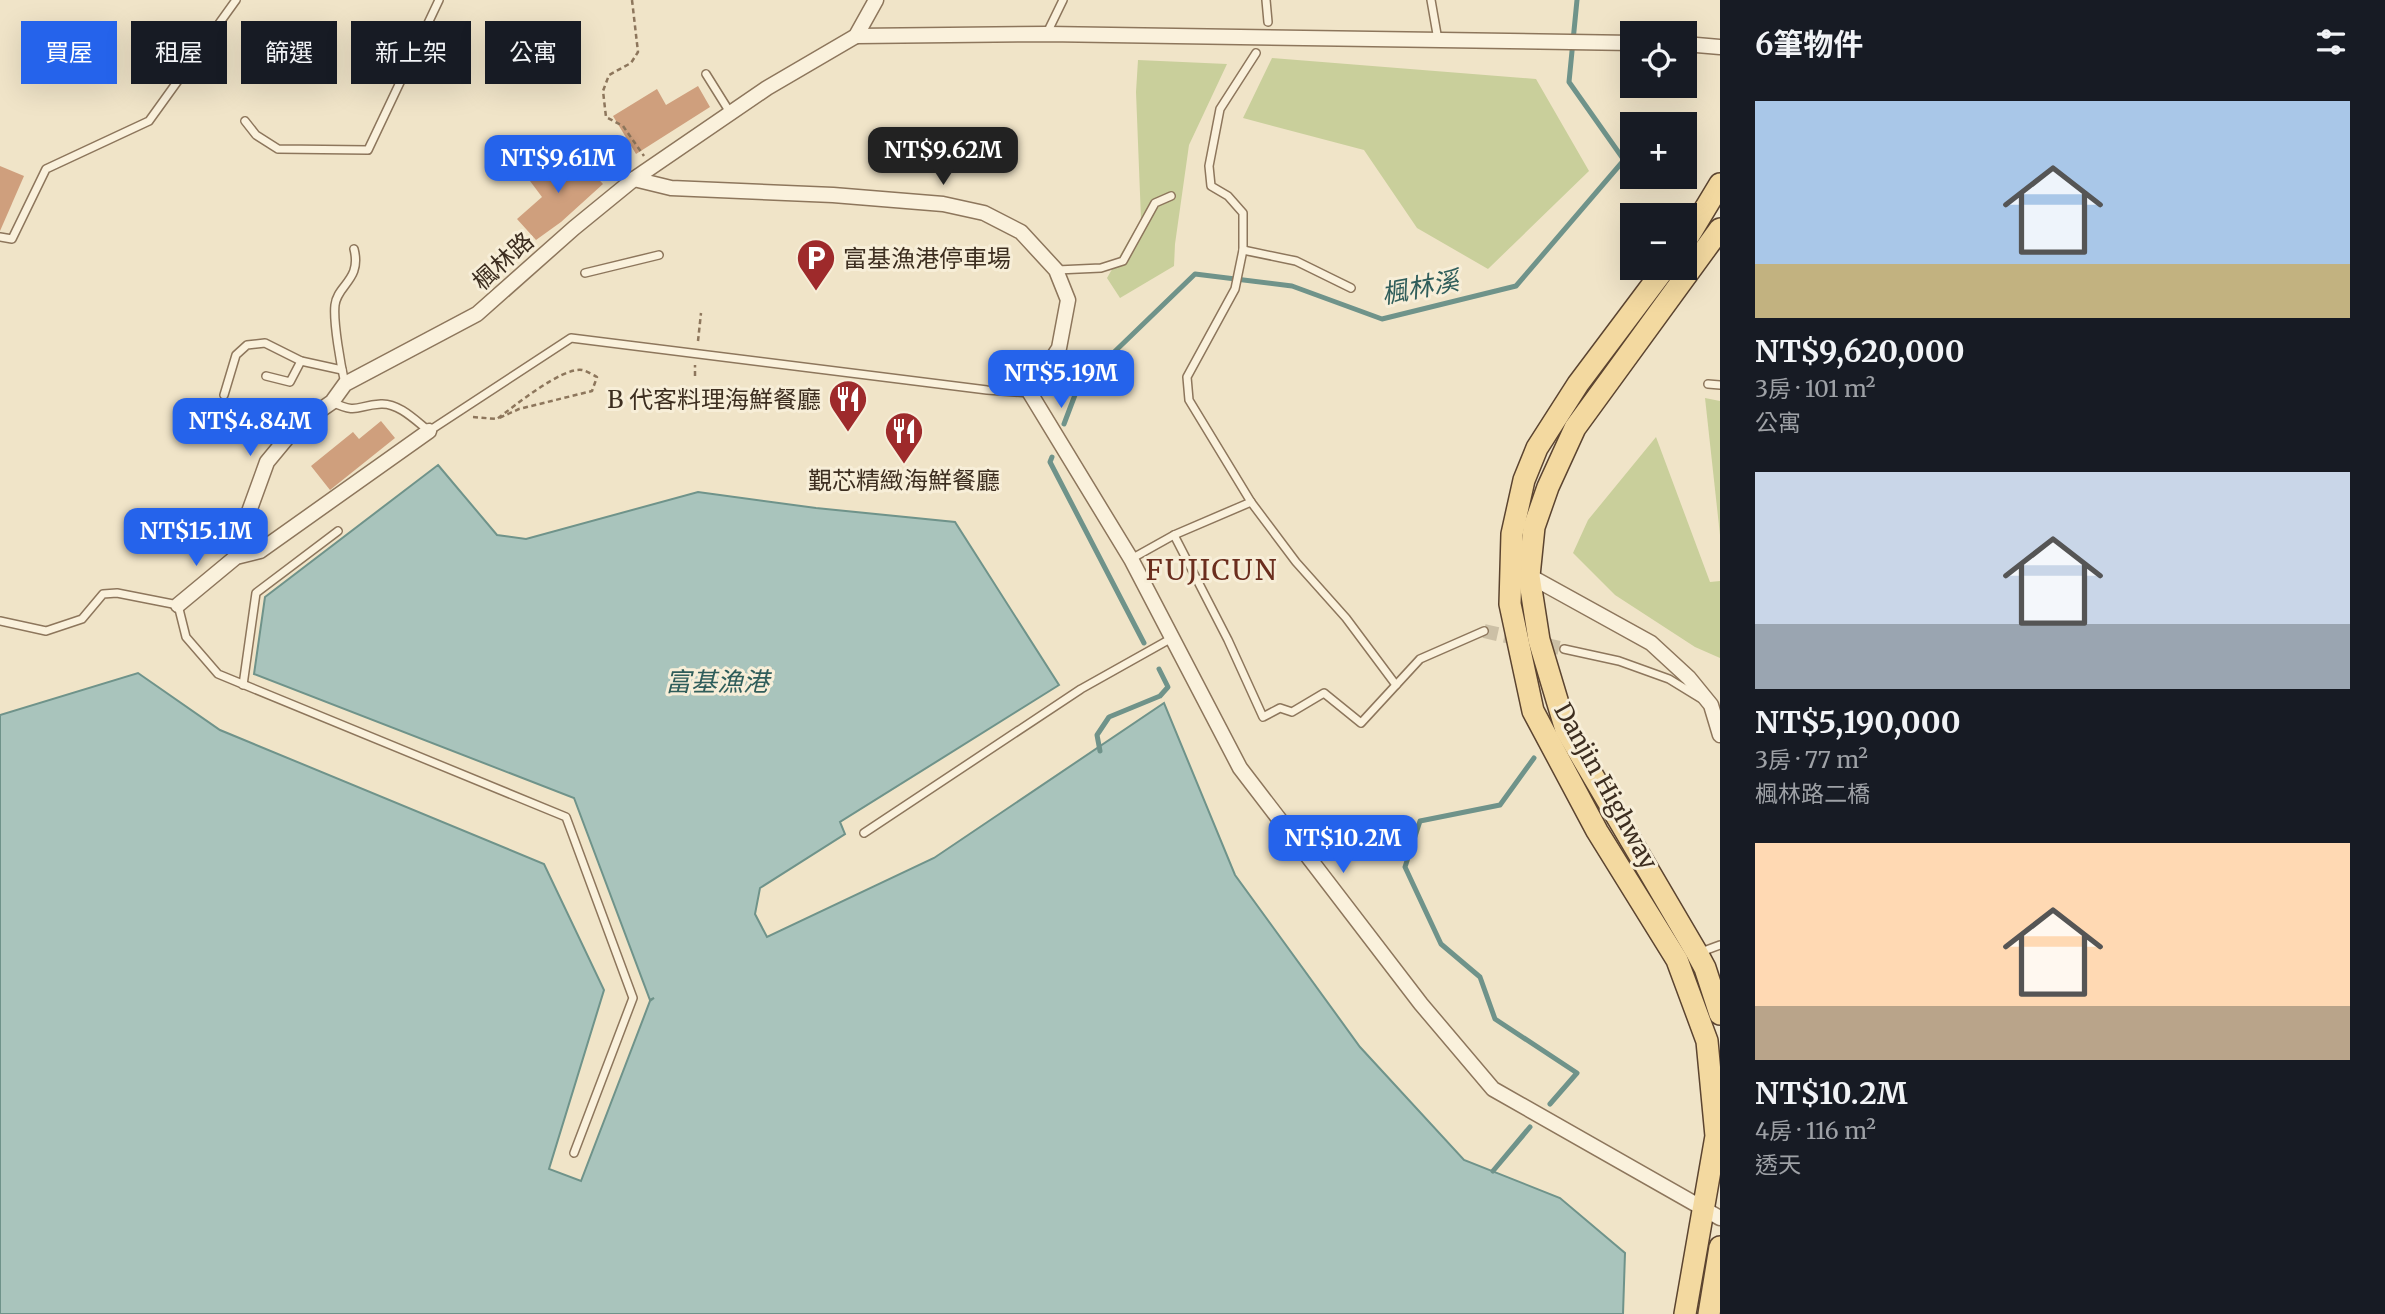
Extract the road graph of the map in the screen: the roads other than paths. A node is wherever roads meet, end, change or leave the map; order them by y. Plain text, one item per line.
1 (236, 0) edge
2 (439, 0) edge
3 (876, 0) edge
4 (1063, 0) edge
5 (1266, 0) edge
6 (1431, 0) edge
7 (1268, 22) dead end
8 (1047, 34) junction
9 (856, 36) junction
10 (1438, 40) junction
11 (1620, 43) edge
12 (1697, 45) edge
13 (1720, 47) edge
14 (1256, 53) dead end
15 (706, 74) dead end
16 (731, 114) junction
17 (245, 121) dead end
18 (634, 179) junction
19 (1720, 184) edge
20 (1171, 196) dead end
21 (1697, 223) edge
22 (1720, 229) edge
23 (0, 237) edge
24 (1697, 245) edge
25 (354, 249) dead end
26 (1243, 250) junction
27 (1714, 250) edge
28 (659, 256) dead end
29 (1056, 270) junction
30 (585, 273) dead end
31 (1656, 280) edge
32 (1350, 288) dead end
33 (302, 361) junction
34 (266, 376) dead end
35 (344, 377) junction
36 (1708, 384) dead end
37 (1720, 385) edge
38 (1030, 393) junction
39 (224, 395) dead end
40 (332, 402) junction
41 (429, 431) junction
42 (1251, 502) junction
43 (338, 531) dead end
44 (1174, 535) junction
45 (236, 557) junction
46 (1131, 559) junction
47 (1519, 571) junction
48 (178, 605) junction
49 (0, 621) edge
50 (1484, 631) tunnel mouth
51 (1173, 637) junction
52 (1564, 649) tunnel mouth
53 (243, 685) junction
54 (1396, 685) junction
55 (1715, 706) edge
56 (1720, 736) edge
57 (864, 833) dead end
58 (1720, 945) edge
59 (1687, 956) junction
60 (1720, 1014) edge
61 (574, 1153) dead end
62 (1712, 1215) edge
63 (1720, 1247) edge
64 (1685, 1314) edge
65 (1709, 1314) edge

1 - 23 lane
2 - 17 lane
3 - 9 street
4 - 8 lane
5 - 7 lane
6 - 10 lane
8 - 9 street
8 - 10 street
9 - 16 street, 楓林路
10 - 11 street
12 - 13 street
14 - 26 lane
15 - 16 lane
16 - 18 street, 楓林路
18 - 29 street
18 - 35 street, 楓林路
19 - 21 main road
20 - 29 lane
22 - 27 main road, Danjin Highway
24 - 27 lane
25 - 35 lane
26 - 32 lane
26 - 42 lane
27 - 47 main road, Danjin Highway
28 - 30 lane
29 - 38 street
31 - 47 main road, Danjin Highway
33 - 34 lane
33 - 35 lane
33 - 39 lane
35 - 40 street, 楓林路
36 - 37 lane
38 - 41 lane
38 - 46 street
40 - 41 lane
40 - 45 street, 楓林路
41 - 45 street
42 - 44 lane
42 - 54 lane
43 - 53 lane
44 - 46 lane
44 - 54 lane
45 - 48 street
46 - 51 street
47 - 55 street
47 - 59 main road, Danjin Highway
48 - 49 lane
48 - 53 lane
50 - 54 lane
51 - 57 lane
51 - 62 street
52 - 55 lane
53 - 61 lane
55 - 56 street
58 - 59 lane
59 - 60 main road, Danjin Highway
59 - 62 main road, Danjin Highway
62 - 64 main road, Danjin Highway
63 - 65 main road

